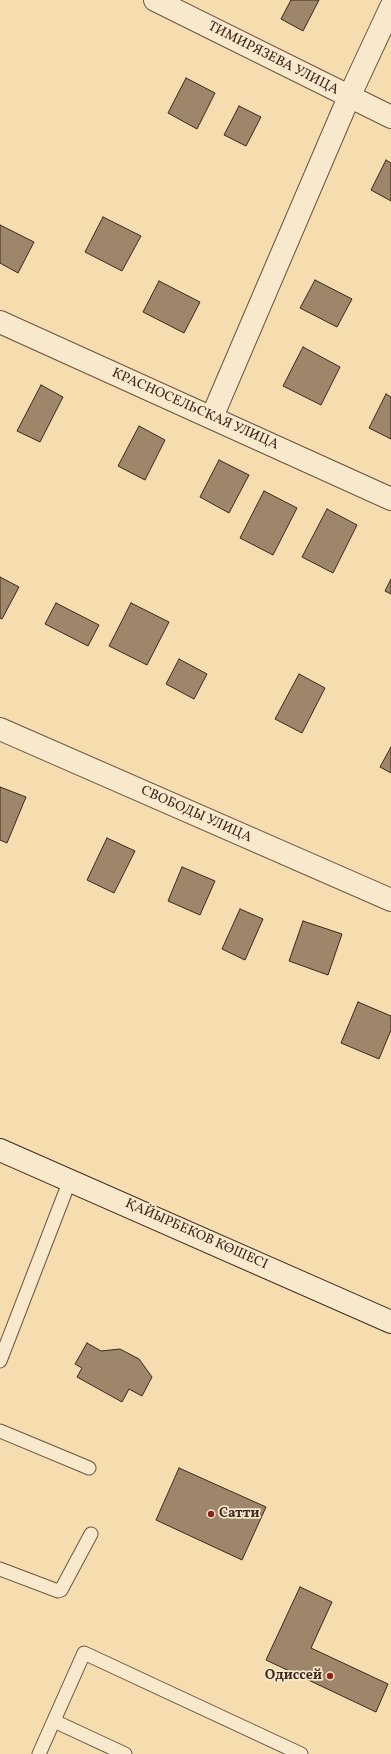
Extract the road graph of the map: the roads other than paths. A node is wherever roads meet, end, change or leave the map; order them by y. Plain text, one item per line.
1 (155, 0) edge
2 (391, 7) edge
3 (349, 97) junction
4 (391, 118) edge
5 (0, 322) edge
6 (212, 417) junction
7 (391, 498) edge
8 (0, 729) edge
9 (391, 900) edge
10 (0, 1150) edge
11 (70, 1180) junction
12 (391, 1322) edge
13 (1, 1355) edge
14 (0, 1431) edge
15 (89, 1468) dead end
16 (90, 1534) dead end
17 (0, 1569) edge
18 (54, 1721) junction
19 (39, 1754) edge
20 (125, 1754) edge
21 (301, 1754) edge

1 - 3 street, ТИМИРЯЗЕВА УЛИЦА
2 - 3 street
3 - 4 street, ТИМИРЯЗЕВА УЛИЦА
3 - 6 street
5 - 6 street, КРАСНОСЕЛЬСКАЯ УЛИЦА
6 - 7 street, КРАСНОСЕЛЬСКАЯ УЛИЦА
8 - 9 street, СВОБОДЫ УЛИЦА
10 - 11 street, ҚАЙЫРБЕКОВ КӨШЕСІ
11 - 12 street, ҚАЙЫРБЕКОВ КӨШЕСІ
11 - 13 lane
14 - 15 lane
16 - 17 lane
18 - 19 lane
18 - 20 lane
18 - 21 lane

